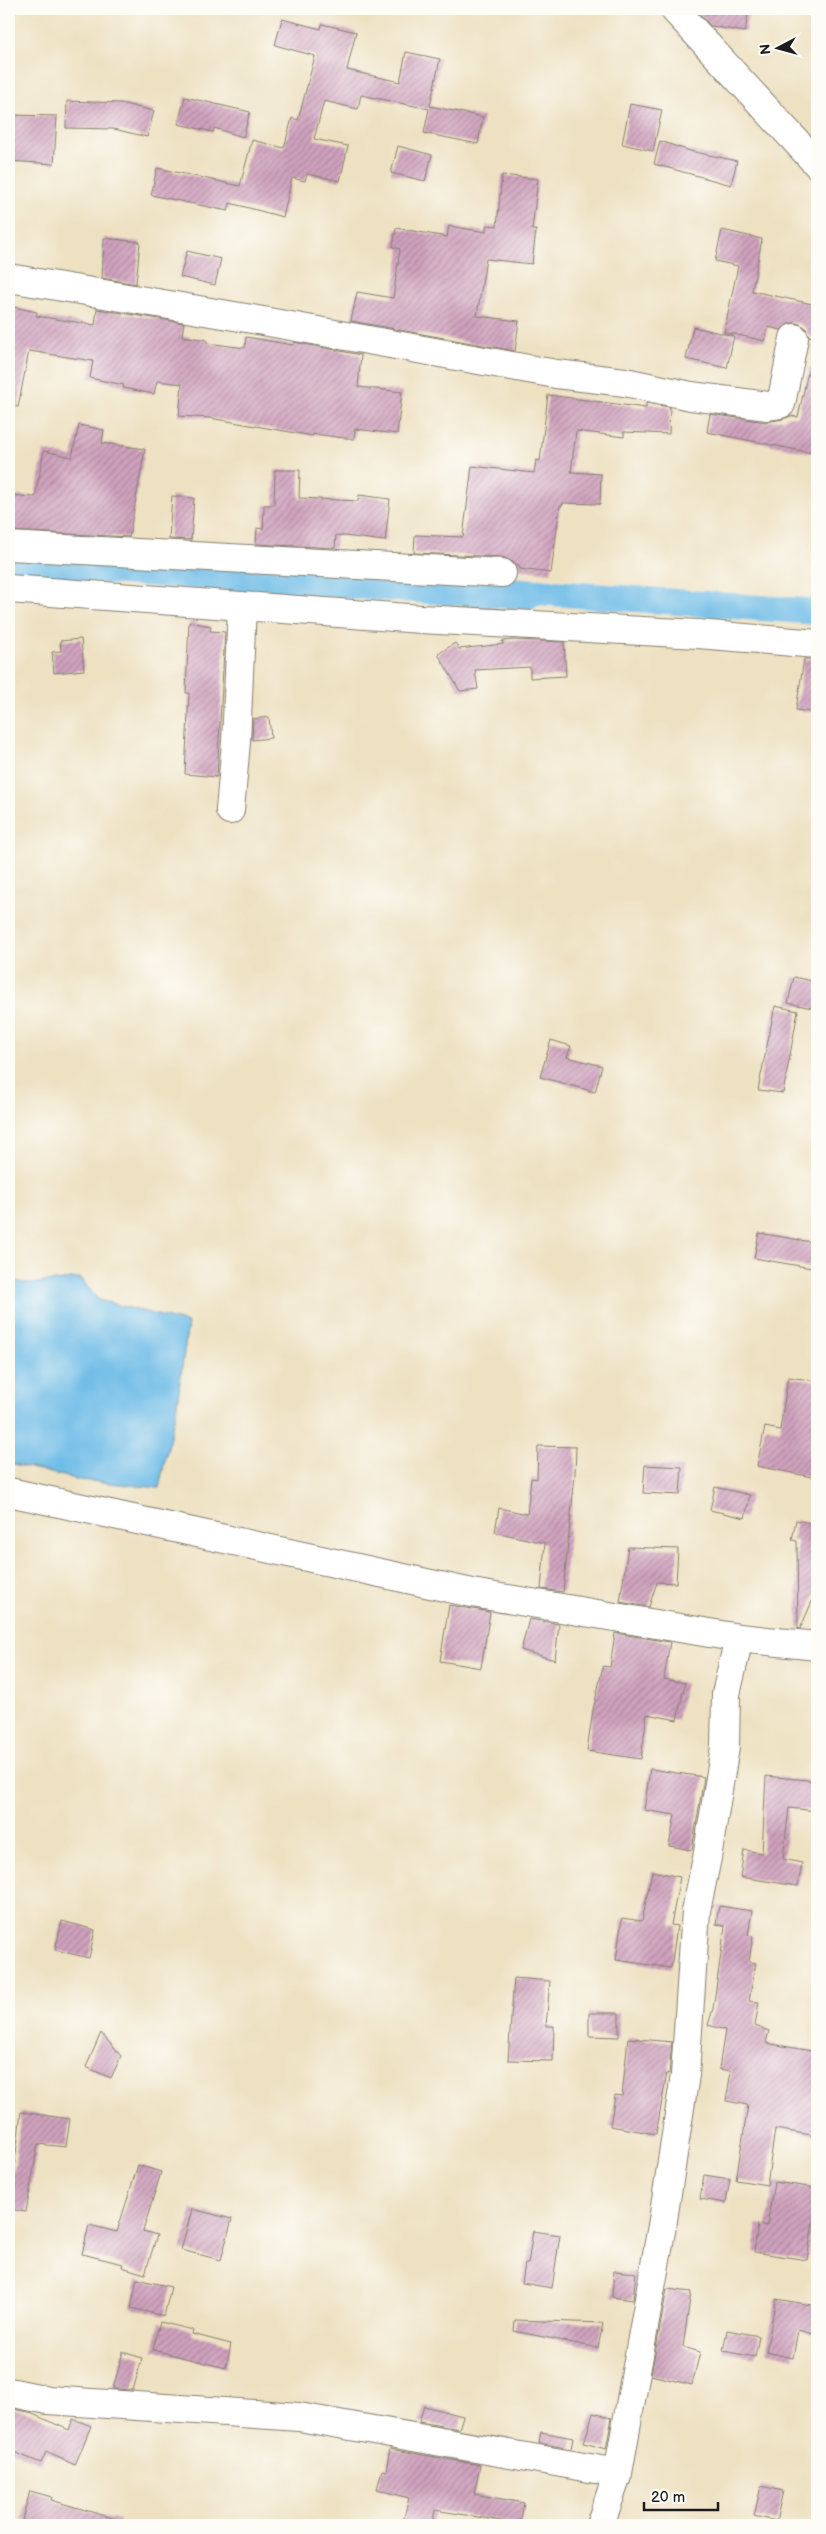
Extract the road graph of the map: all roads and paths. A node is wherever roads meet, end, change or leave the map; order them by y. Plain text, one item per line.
1 (674, 9) edge
2 (817, 164) edge
3 (9, 278) edge
4 (794, 338) dead end
5 (9, 546) edge
6 (502, 573) dead end
7 (9, 589) edge
8 (242, 606) junction
9 (817, 644) edge
10 (230, 810) dead end
11 (9, 1492) edge
12 (739, 1638) junction
13 (815, 1639) edge
14 (9, 2392) edge
15 (618, 2473) junction
16 (600, 2525) edge

1 - 2 street
3 - 4 street
5 - 6 street
7 - 8 street
8 - 9 street
8 - 10 street
11 - 12 street
12 - 13 street
12 - 15 street
14 - 15 street
15 - 16 street

